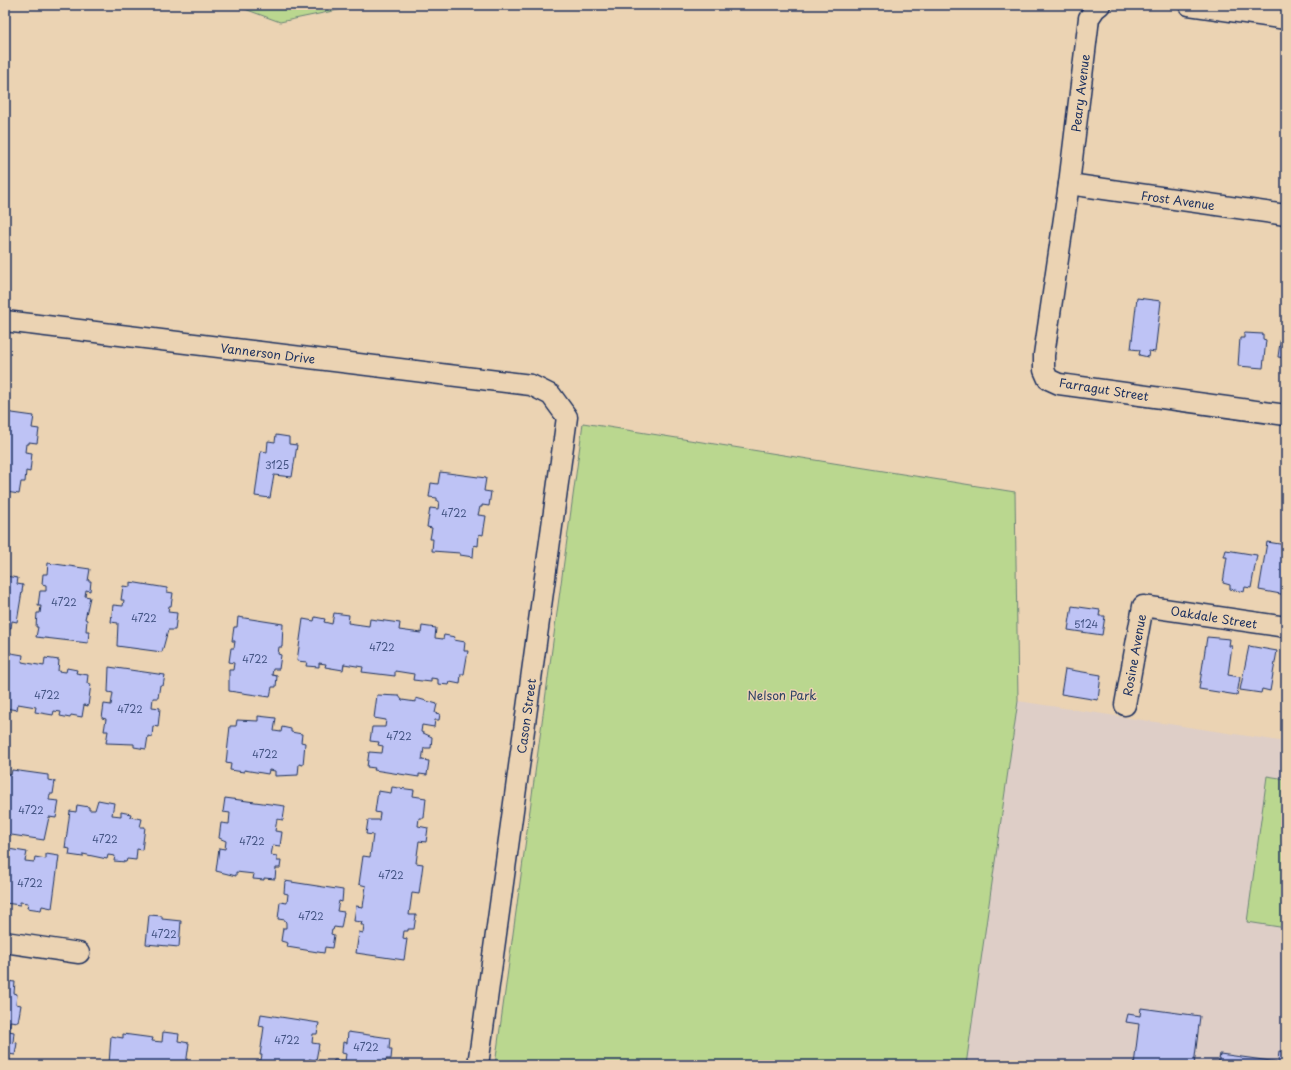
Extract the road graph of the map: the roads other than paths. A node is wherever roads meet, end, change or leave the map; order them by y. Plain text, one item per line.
1 (1100, 5) edge
2 (1189, 5) edge
3 (1286, 19) edge
4 (1069, 184) junction
5 (1286, 215) edge
6 (5, 321) edge
7 (531, 385) joint
8 (1286, 415) edge
9 (1143, 606) joint
10 (1286, 627) edge
11 (1125, 705) dead end
12 (5, 942) edge
13 (79, 952) dead end
14 (478, 1065) edge

1 - 4 street, Peary Avenue
2 - 3 street
4 - 5 street, Frost Avenue
4 - 8 street, Farragut Street
6 - 7 street, Vannerson Drive
7 - 14 street, Cason Street
9 - 10 street, Oakdale Street
9 - 11 street, Rosine Avenue
12 - 13 street

